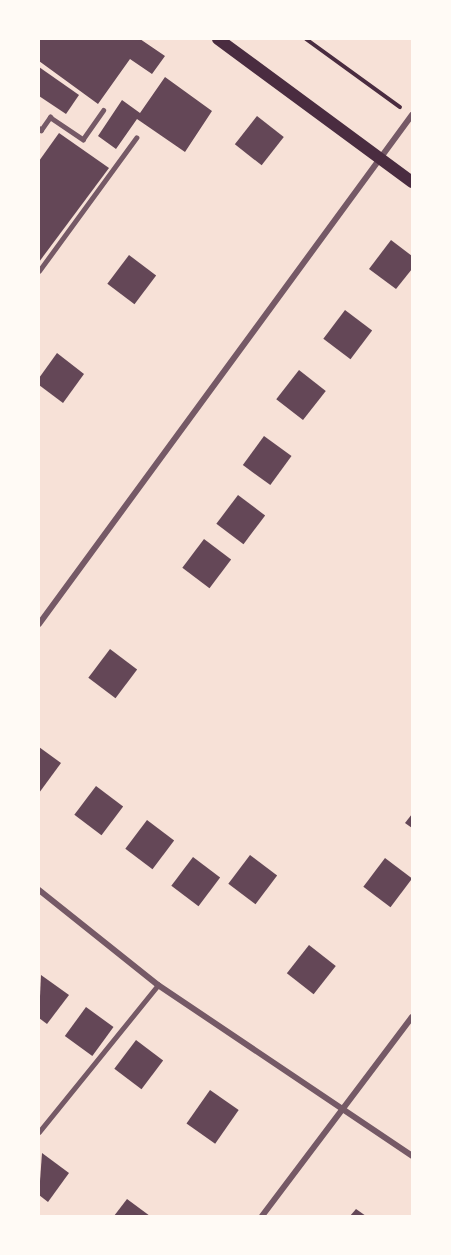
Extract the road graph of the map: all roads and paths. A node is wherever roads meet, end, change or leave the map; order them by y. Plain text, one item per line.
1 (218, 39) edge
2 (306, 39) edge
3 (103, 111) dead end
4 (412, 116) edge
5 (40, 130) edge
6 (136, 138) dead end
7 (382, 160) junction
8 (412, 182) edge
9 (39, 271) edge
10 (39, 624) edge
11 (39, 890) edge
12 (158, 984) junction
13 (412, 1017) edge
14 (342, 1112) junction
15 (39, 1131) edge
16 (412, 1156) edge
17 (261, 1216) edge

1 - 7 main road
2 - 4 path
3 - 5 lane
4 - 7 street
6 - 9 lane
7 - 8 main road
7 - 10 street
11 - 12 street
12 - 14 street
12 - 15 lane
13 - 14 street
14 - 16 street
14 - 17 street

